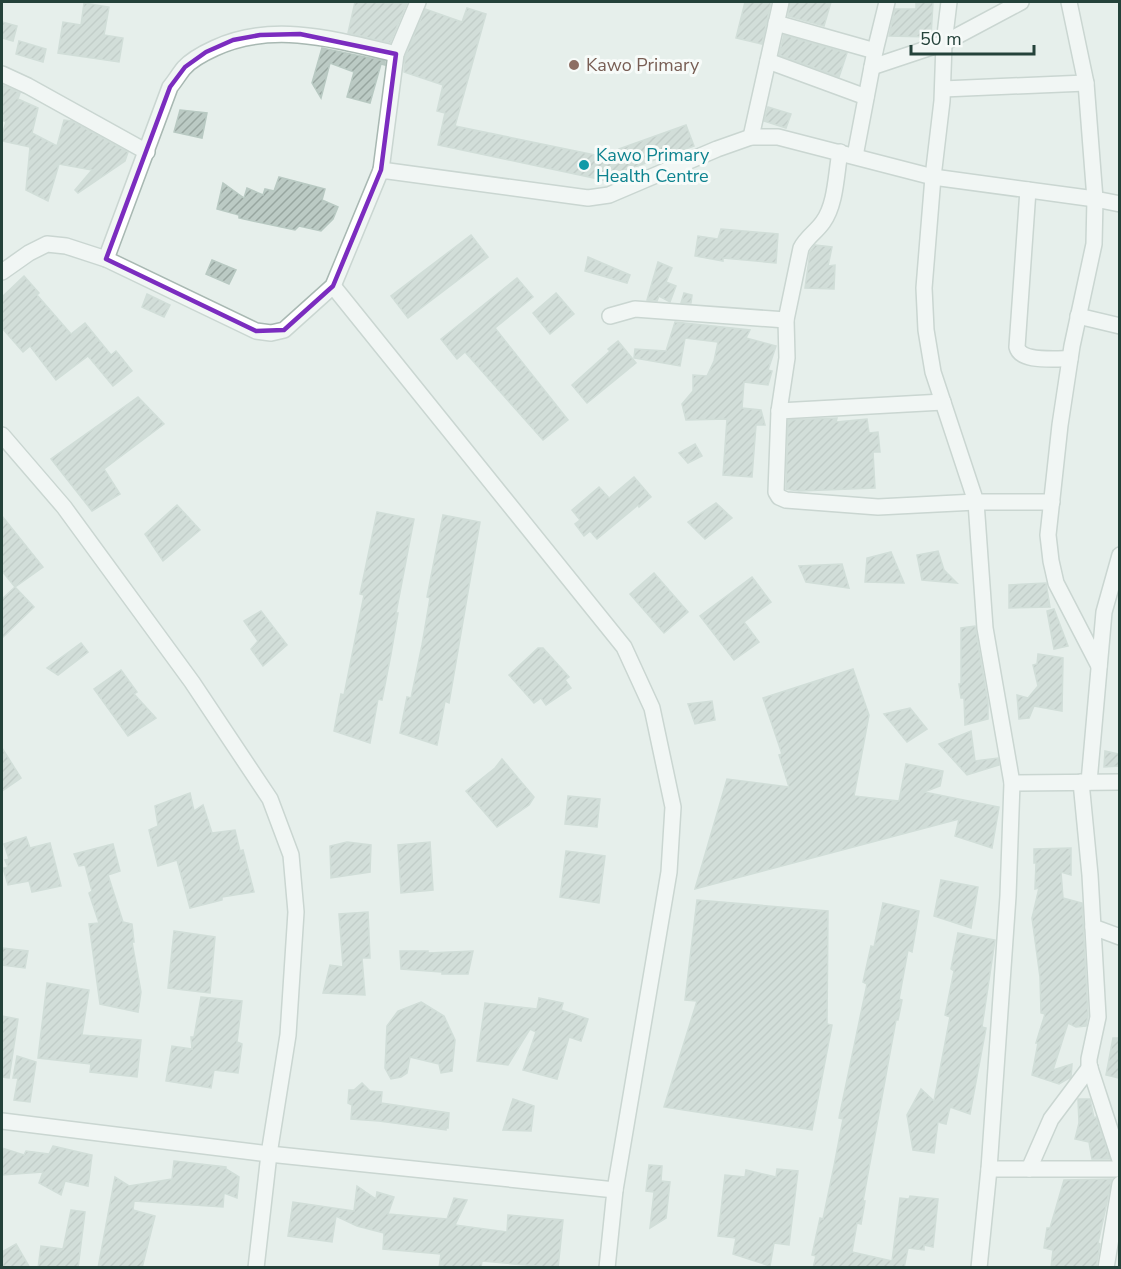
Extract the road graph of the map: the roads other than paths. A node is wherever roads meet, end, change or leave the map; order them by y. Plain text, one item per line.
1 (418, 2) edge
2 (781, 2) edge
3 (887, 2) edge
4 (949, 2) edge
5 (1021, 2) edge
6 (1069, 2) edge
7 (776, 23) junction
8 (944, 43) junction
9 (875, 51) junction
10 (396, 54) junction
11 (768, 61) junction
12 (872, 68) junction
13 (2, 74) edge
14 (1086, 83) junction
15 (943, 89) junction
16 (866, 97) junction
17 (751, 137) junction
18 (147, 152) junction
19 (848, 154) junction
20 (381, 170) junction
21 (933, 177) junction
22 (1028, 190) junction
23 (1095, 199) junction
24 (1119, 204) edge
25 (106, 260) junction
26 (2, 272) edge
27 (333, 286) junction
28 (610, 316) dead end
29 (1078, 316) junction
30 (786, 320) junction
31 (1119, 326) edge
32 (1070, 359) junction
33 (943, 402) junction
34 (779, 411) junction
35 (2, 435) edge
36 (976, 502) junction
37 (1052, 502) junction
38 (1119, 555) edge
39 (1099, 666) junction
40 (1085, 782) junction
41 (1119, 782) edge
42 (1012, 783) junction
43 (1093, 927) junction
44 (1119, 937) edge
45 (1090, 1067) junction
46 (2, 1121) edge
47 (269, 1154) junction
48 (1119, 1160) edge
49 (1119, 1168) edge
50 (989, 1169) junction
51 (1029, 1169) junction
52 (1119, 1184) edge
53 (615, 1190) junction
54 (256, 1268) edge
55 (607, 1268) edge
56 (979, 1268) edge
57 (1106, 1268) edge

1 - 10 street
2 - 7 street
3 - 9 street
4 - 8 street
5 - 8 street
6 - 14 street
7 - 9 street
7 - 11 street
8 - 12 street
8 - 15 street
9 - 12 street
10 - 18 street
10 - 20 street
11 - 16 street
11 - 17 street
12 - 16 street
13 - 18 street
14 - 15 street
14 - 23 street
15 - 21 street
16 - 19 street
17 - 19 street
17 - 20 street
18 - 25 street
19 - 21 street
19 - 30 street
20 - 27 street
21 - 22 street
21 - 33 street
22 - 23 street
22 - 32 street
23 - 24 street
23 - 29 street
25 - 26 street
25 - 27 street
27 - 53 street
28 - 30 street
29 - 31 street
29 - 32 street
30 - 34 street
32 - 37 street
33 - 34 street
33 - 36 street
34 - 36 street
35 - 47 street
36 - 37 street
36 - 42 street
37 - 39 street
38 - 39 street
39 - 40 street
40 - 41 street
40 - 42 street
40 - 43 street
42 - 50 street
43 - 44 street
43 - 45 street
45 - 48 street
45 - 51 street
46 - 47 street
47 - 53 street
47 - 54 street
49 - 51 street
50 - 51 street
50 - 56 street
52 - 57 street
53 - 55 street

